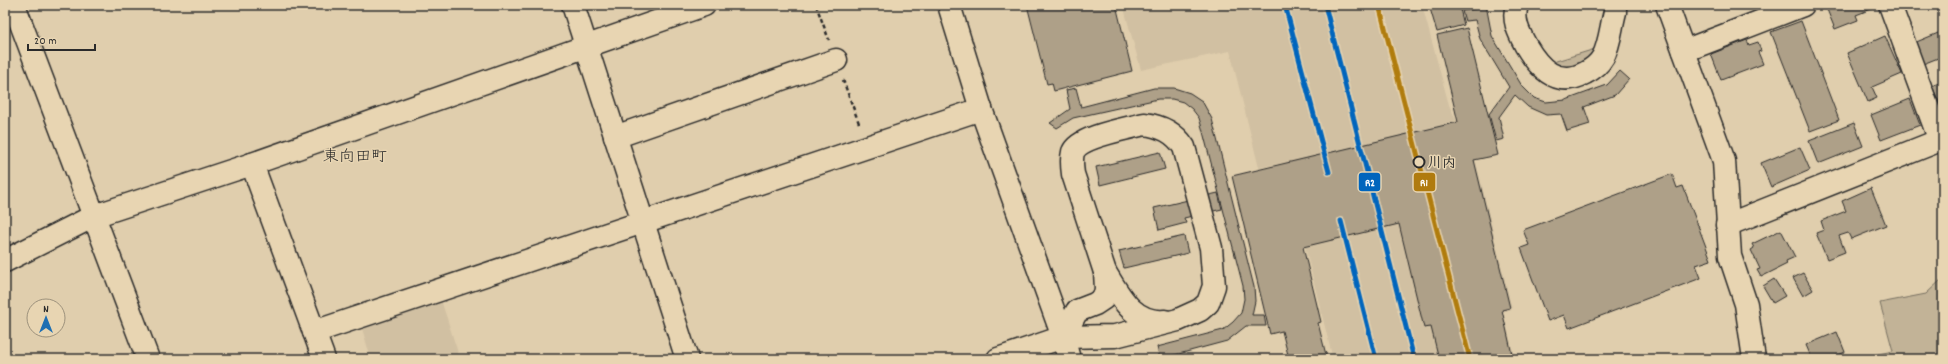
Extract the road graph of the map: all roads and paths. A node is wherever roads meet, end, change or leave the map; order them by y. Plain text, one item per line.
1 (14, 5) edge
2 (572, 5) edge
3 (704, 5) edge
4 (949, 5) edge
5 (1517, 5) edge
6 (1667, 5) edge
7 (1803, 5) edge
8 (1890, 5) edge
9 (1614, 7) edge
10 (586, 46) junction
11 (1684, 51) junction
12 (836, 60) dead end
13 (981, 109) junction
14 (615, 137) junction
15 (1941, 140) edge
16 (252, 164) junction
17 (94, 216) junction
18 (643, 223) junction
19 (1727, 225) junction
20 (5, 261) edge
21 (1105, 272) junction
22 (1178, 320) junction
23 (314, 332) junction
24 (1063, 337) junction
25 (148, 359) edge
26 (324, 359) edge
27 (687, 359) edge
28 (998, 359) edge
29 (1070, 359) edge
30 (1754, 359) edge

1 - 17 street
2 - 10 street
3 - 10 street
4 - 13 street
5 - 9 street
6 - 11 street
7 - 11 street
8 - 15 street
10 - 14 street
10 - 16 street
11 - 19 street
12 - 14 street
13 - 18 street
13 - 24 street
14 - 18 street
15 - 19 street
16 - 17 street
16 - 23 street
17 - 20 street
17 - 25 street
18 - 23 street
18 - 27 street
19 - 30 street
21 - 22 street
21 - 22 street
21 - 24 street
22 - 24 street
23 - 26 street
24 - 28 street
24 - 29 street

